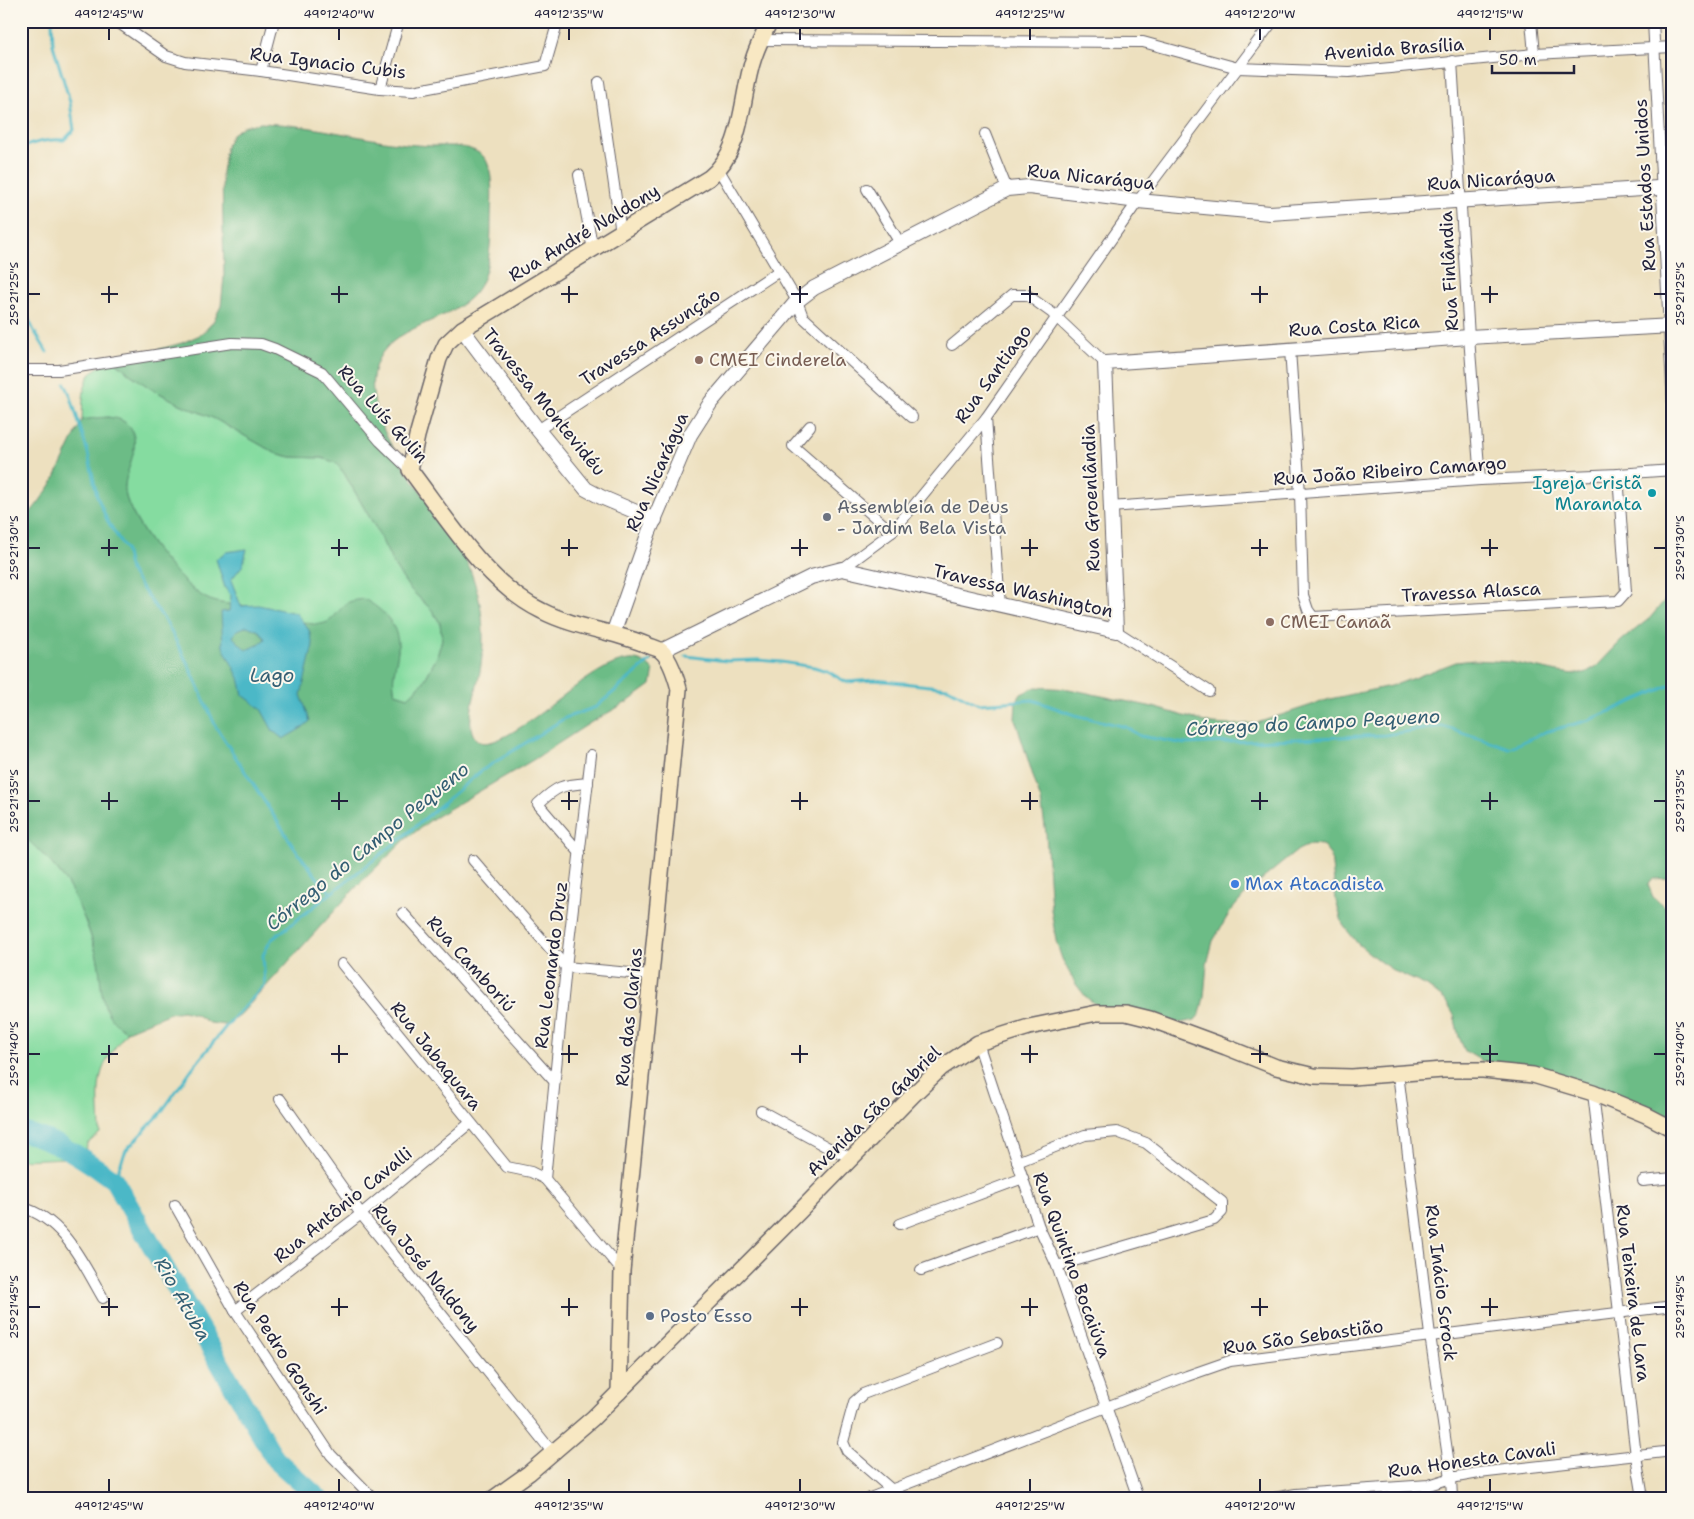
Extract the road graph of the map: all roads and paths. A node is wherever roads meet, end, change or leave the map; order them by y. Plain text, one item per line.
1 (116, 21) edge
2 (274, 21) edge
3 (398, 21) edge
4 (558, 21) edge
5 (770, 21) edge
6 (1273, 21) edge
7 (1531, 21) edge
8 (1653, 21) edge
9 (761, 40) junction
10 (1673, 47) edge
11 (1655, 48) junction
12 (1534, 54) junction
13 (1452, 61) junction
14 (1238, 68) junction
15 (261, 71) junction
16 (599, 82) dead end
17 (380, 89) junction
18 (985, 134) dead end
19 (719, 170) junction
20 (579, 175) dead end
21 (1667, 187) edge
22 (868, 189) dead end
23 (1007, 189) junction
24 (1138, 201) junction
25 (1461, 201) junction
26 (621, 233) junction
27 (900, 243) junction
28 (593, 250) junction
29 (779, 271) junction
30 (797, 301) junction
31 (1057, 318) junction
32 (1670, 326) edge
33 (462, 329) junction
34 (1469, 337) junction
35 (952, 345) dead end
36 (1290, 350) junction
37 (1104, 364) junction
38 (21, 370) edge
39 (1673, 407) edge
40 (912, 416) dead end
41 (986, 418) junction
42 (810, 426) dead end
43 (538, 430) junction
44 (410, 470) junction
45 (1673, 470) edge
46 (1618, 474) junction
47 (1480, 480) junction
48 (1300, 493) junction
49 (1110, 508) junction
50 (655, 520) junction
51 (892, 532) junction
52 (842, 568) junction
53 (1000, 605) junction
54 (1116, 631) junction
55 (612, 634) junction
56 (661, 651) junction
57 (1209, 691) dead end
58 (591, 755) dead end
59 (588, 783) junction
60 (580, 853) junction
61 (473, 860) dead end
62 (403, 913) dead end
63 (342, 964) dead end
64 (566, 967) junction
65 (652, 975) junction
66 (978, 1043) junction
67 (1398, 1073) junction
68 (554, 1081) junction
69 (1594, 1093) junction
70 (280, 1099) dead end
71 (762, 1110) dead end
72 (470, 1124) junction
73 (1673, 1129) edge
74 (852, 1158) junction
75 (1017, 1162) junction
76 (545, 1178) junction
77 (1022, 1178) junction
78 (1673, 1178) edge
79 (1642, 1181) dead end
80 (175, 1205) dead end
81 (21, 1207) edge
82 (361, 1214) junction
83 (900, 1224) dead end
84 (1039, 1227) junction
85 (1057, 1266) junction
86 (921, 1270) dead end
87 (622, 1271) junction
88 (103, 1298) dead end
89 (1673, 1306) edge
90 (235, 1311) junction
91 (1620, 1312) junction
92 (1430, 1335) junction
93 (997, 1343) dead end
94 (618, 1392) junction
95 (1106, 1408) junction
96 (1673, 1452) edge
97 (553, 1453) junction
98 (1636, 1456) junction
99 (1451, 1478) junction
100 (892, 1490) junction
101 (373, 1498) edge
102 (494, 1498) edge
103 (870, 1498) edge
104 (1138, 1498) edge
105 (1274, 1498) edge
106 (1452, 1498) edge
107 (1643, 1498) edge

1 - 15 street, Rua Ignacio Cubis
2 - 15 street
3 - 17 street
4 - 17 street, Rua Ignacio Cubis
5 - 9 main road, Rua André Naldony
6 - 14 street, Rua Santiago
7 - 12 street
8 - 11 street, Rua Estados Unidos
9 - 14 street, Avenida Brasília
9 - 19 main road, Rua André Naldony
10 - 11 street, Avenida Brasília
11 - 12 street, Avenida Brasília
11 - 21 street, Rua Estados Unidos
12 - 13 street, Avenida Brasília
13 - 14 street, Avenida Brasília
13 - 25 street, Rua Finlândia
14 - 24 street, Rua Santiago
15 - 17 street, Rua Ignacio Cubis
16 - 26 street
18 - 23 street
19 - 26 main road, Rua André Naldony
19 - 29 street
20 - 28 street
21 - 25 street, Rua Nicarágua
21 - 32 street, Rua Estados Unidos
22 - 27 street
23 - 24 street, Rua Nicarágua
23 - 27 street, Rua Nicarágua
24 - 25 street, Rua Nicarágua
24 - 31 street, Rua Santiago
25 - 34 street, Rua Finlândia
26 - 28 main road, Rua André Naldony
27 - 30 street, Rua Nicarágua
28 - 33 main road, Rua André Naldony
29 - 30 street
29 - 43 street, Travessa Assunção
30 - 40 street
30 - 50 street, Rua Nicarágua
31 - 35 street
31 - 37 street
31 - 41 street, Rua Santiago
32 - 34 street, Rua Costa Rica
32 - 39 street, Rua Estados Unidos
33 - 43 street, Travessa Montevidéu
33 - 44 main road, Rua André Naldony
34 - 36 street, Rua Costa Rica
34 - 47 street, Rua Finlândia
36 - 37 street, Rua Costa Rica
36 - 48 street
37 - 49 street, Rua Groenlândia
38 - 44 street, Rua Luís Gulin
41 - 51 street, Rua Santiago
41 - 53 street
42 - 51 street
43 - 50 street, Travessa Montevidéu
44 - 55 main road, Rua Luís Gulin
45 - 46 street, Rua João Ribeiro Camargo
46 - 47 street, Rua João Ribeiro Camargo
46 - 48 street, Travessa Alasca
47 - 48 street, Rua João Ribeiro Camargo
48 - 49 street, Rua João Ribeiro Camargo
49 - 54 street, Rua Groenlândia
50 - 55 street, Rua Nicarágua
51 - 52 street, Rua Santiago
52 - 53 street, Travessa Washington
52 - 56 street, Rua Santiago
53 - 54 street, Travessa Washington
54 - 57 street, Travessa Washington
55 - 56 main road, Rua Luís Gulin
56 - 65 main road, Rua das Olarias
58 - 59 street, Rua Leonardo Druz
59 - 60 street, Rua Leonardo Druz
59 - 60 street
60 - 64 street, Rua Leonardo Druz
61 - 64 street
62 - 68 street, Rua Camboriú
63 - 72 street, Rua Jabaquara
64 - 65 street
64 - 68 street, Rua Leonardo Druz
65 - 87 main road, Rua das Olarias
66 - 67 main road, Avenida São Gabriel
66 - 74 main road, Avenida São Gabriel
66 - 75 street, Rua Quintino Bocaiúva
67 - 69 main road, Avenida São Gabriel
67 - 92 street, Rua Inácio Scrock
68 - 76 street, Rua Leonardo Druz
69 - 73 main road, Avenida São Gabriel
69 - 91 street, Rua Teixeira de Lara
70 - 82 street, Rua José Naldony
71 - 74 street
72 - 76 street, Rua Jabaquara
72 - 82 street, Rua Antônio Cavalli
74 - 94 main road, Avenida São Gabriel
75 - 77 street, Rua Quintino Bocaiúva
75 - 85 street
76 - 87 street
77 - 83 street
77 - 84 street, Rua Quintino Bocaiúva
78 - 79 street
80 - 90 street, Rua Pedro Gonshi
81 - 88 street
82 - 90 street, Rua Antônio Cavalli
82 - 97 street, Rua José Naldony
84 - 85 street, Rua Quintino Bocaiúva
84 - 86 street
85 - 95 street, Rua Quintino Bocaiúva
87 - 94 main road, Rua das Olarias
89 - 91 street, Rua São Sebastião
90 - 101 street, Rua Pedro Gonshi
91 - 92 street, Rua São Sebastião
91 - 98 street, Rua Teixeira de Lara
92 - 95 street, Rua São Sebastião
92 - 99 street, Rua Inácio Scrock
93 - 100 street
94 - 97 main road, Avenida São Gabriel
95 - 100 street, Rua São Sebastião
95 - 104 street, Rua Quintino Bocaiúva
96 - 98 street, Rua Honesta Cavali
97 - 102 main road, Avenida São Gabriel
98 - 99 street, Rua Honesta Cavali
98 - 107 street, Rua Teixeira de Lara
99 - 105 street, Rua Honesta Cavali
99 - 106 street, Rua Inácio Scrock
100 - 103 street, Rua São Sebastião

